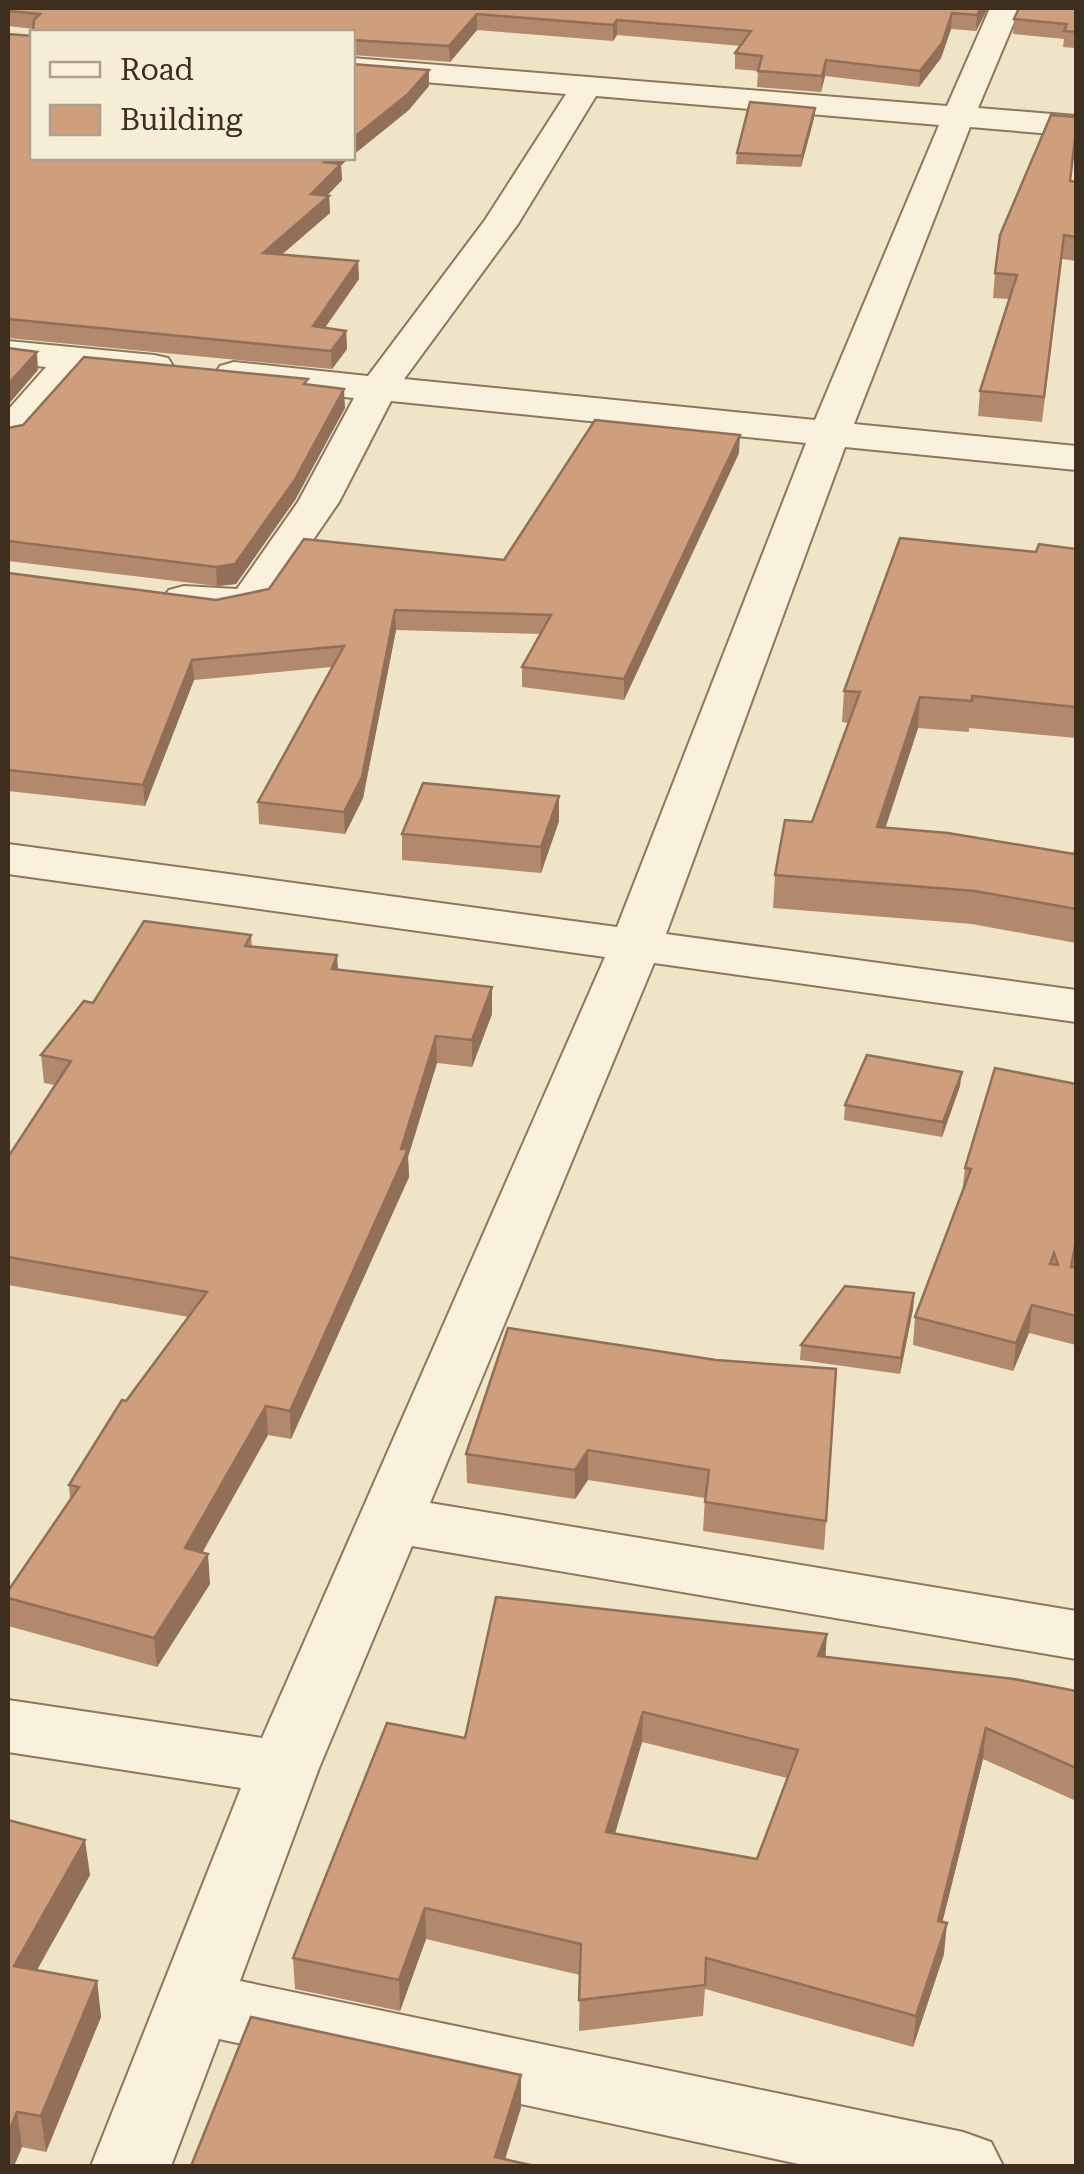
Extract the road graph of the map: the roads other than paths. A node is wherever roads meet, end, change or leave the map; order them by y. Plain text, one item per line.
1 (1005, 8) edge
2 (355, 67) edge
3 (586, 86) junction
4 (959, 118) junction
5 (1076, 126) edge
6 (8, 352) edge
7 (74, 358) junction
8 (378, 387) junction
9 (830, 432) junction
10 (8, 433) edge
11 (1076, 458) edge
12 (141, 594) edge
13 (8, 858) edge
14 (637, 942) junction
15 (1076, 1006) edge
16 (388, 1519) junction
17 (1076, 1635) edge
18 (8, 1726) edge
19 (284, 1768) junction
20 (192, 2002) junction
21 (131, 2166) edge
22 (963, 2166) edge

1 - 4 street
2 - 3 street
3 - 4 street
3 - 8 street
4 - 5 street
4 - 9 street
6 - 7 street
7 - 8 street
7 - 10 street
8 - 9 street
8 - 12 street
9 - 11 street
9 - 14 street
13 - 14 street
14 - 15 street
14 - 16 street
16 - 17 street
16 - 19 street
18 - 19 street
19 - 20 street
20 - 21 street
20 - 22 street

